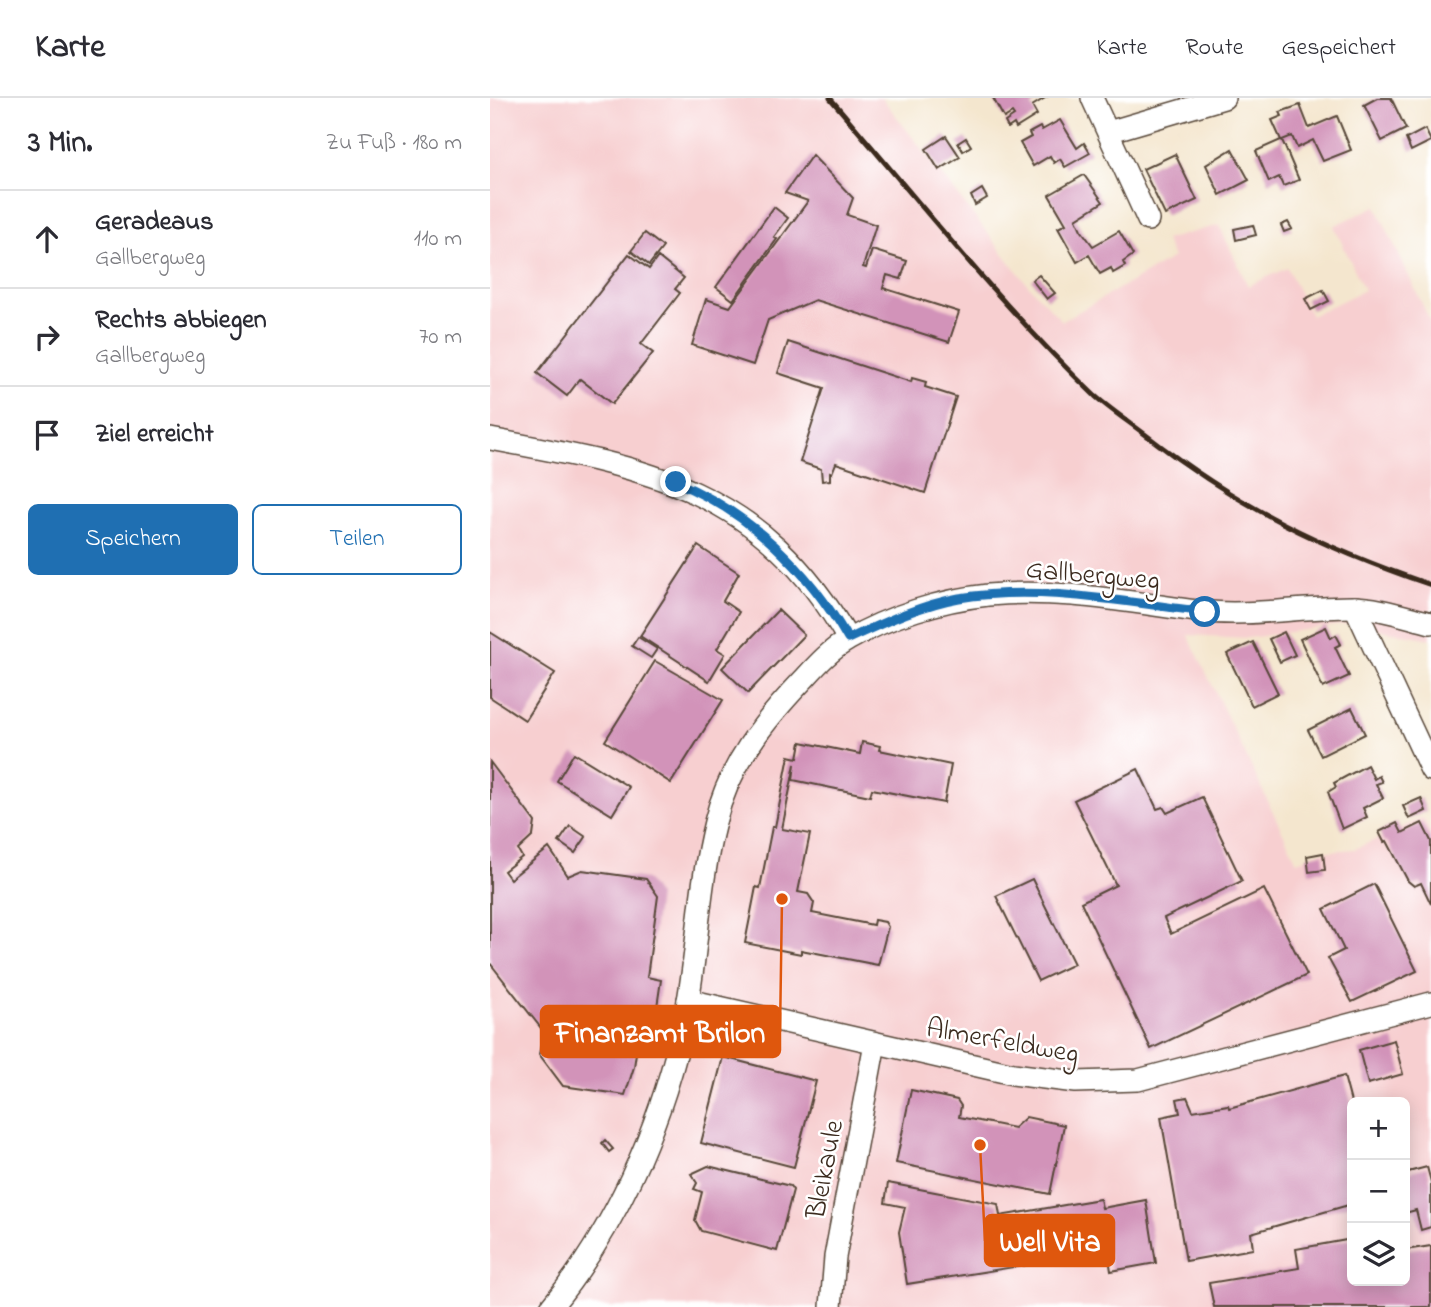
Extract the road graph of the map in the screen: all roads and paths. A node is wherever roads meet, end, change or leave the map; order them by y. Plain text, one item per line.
1 (1092, 98) edge
2 (1224, 98) edge
3 (1108, 132) junction
4 (1148, 220) dead end
5 (490, 439) edge
6 (1355, 607) junction
7 (1431, 623) edge
8 (848, 639) junction
9 (1431, 770) edge
10 (688, 1000) junction
11 (1431, 1003) edge
12 (875, 1043) junction
13 (551, 1307) edge
14 (831, 1307) edge

1 - 3 street
2 - 3 street
3 - 4 street
5 - 8 street
6 - 7 street, Gallbergweg
6 - 8 street, Gallbergweg
6 - 9 street
8 - 10 street
10 - 12 street, Almerfeldweg
10 - 13 street
11 - 12 street, Almerfeldweg
12 - 14 street, Bleikaule

